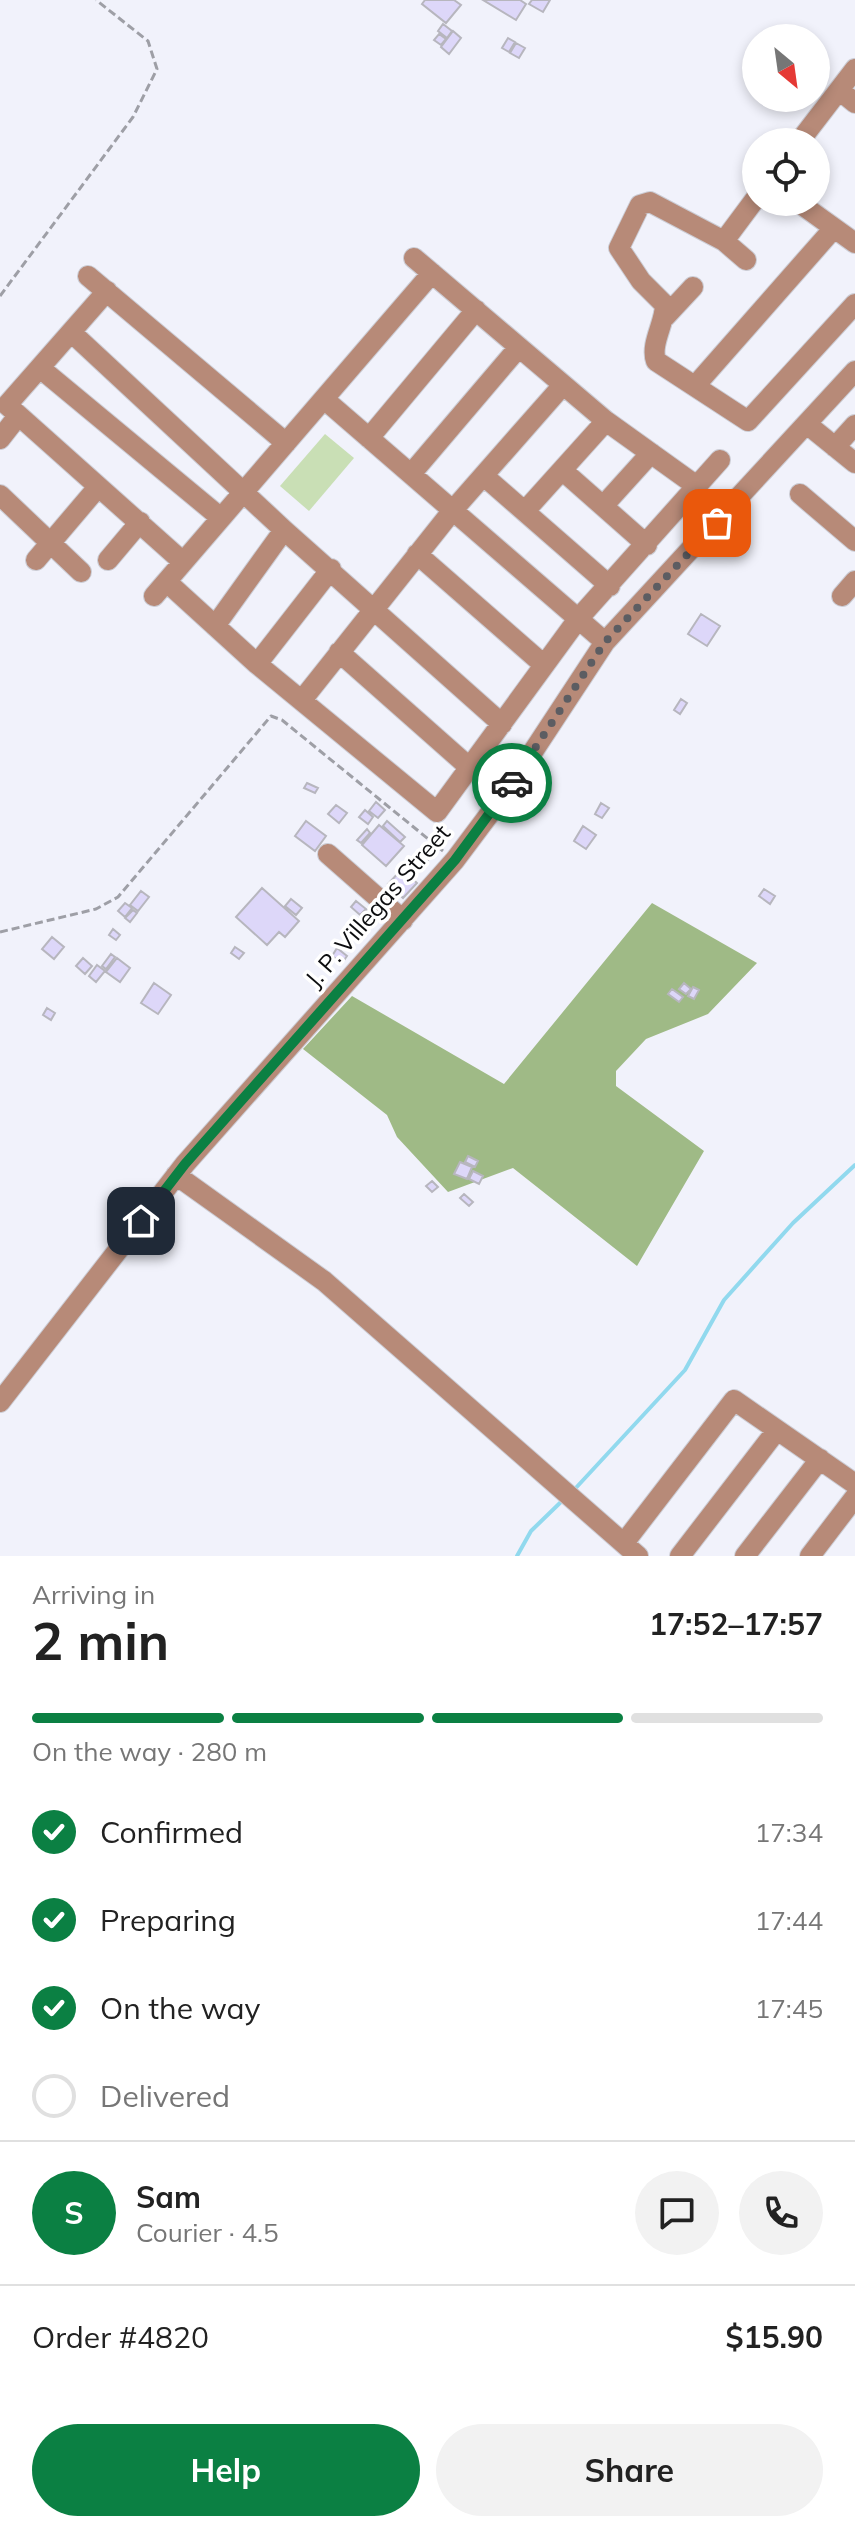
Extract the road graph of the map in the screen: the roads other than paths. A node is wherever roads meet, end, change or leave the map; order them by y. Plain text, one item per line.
1 (855, 69) edge
2 (847, 97) edge
3 (814, 128) edge
4 (743, 216) edge
5 (817, 216) edge
6 (834, 228) junction
7 (724, 241) junction
8 (855, 243) edge
9 (414, 258) dead end
10 (746, 260) dead end
11 (432, 273) junction
12 (88, 276) dead end
13 (693, 287) dead end
14 (107, 291) junction
15 (855, 304) edge
16 (476, 310) junction
17 (665, 317) junction
18 (71, 332) junction
19 (519, 347) junction
20 (40, 368) junction
21 (855, 371) edge
22 (563, 385) junction
23 (695, 386) junction
24 (324, 399) junction
25 (18, 416) junction
26 (606, 421) junction
27 (808, 425) junction
28 (855, 425) edge
29 (369, 438) junction
30 (0, 439) edge
31 (286, 443) junction
32 (835, 447) junction
33 (651, 453) junction
34 (720, 460) dead end
35 (855, 463) edge
36 (562, 470) junction
37 (411, 474) junction
38 (485, 477) junction
39 (98, 487) junction
40 (698, 487) junction
41 (245, 491) junction
42 (800, 494) dead end
43 (604, 505) junction
44 (3, 506) edge
45 (453, 510) junction
46 (525, 511) junction
47 (221, 518) junction
48 (140, 522) junction
49 (284, 530) junction
50 (855, 541) edge
51 (49, 542) junction
52 (647, 545) junction
53 (417, 554) junction
54 (36, 560) dead end
55 (108, 560) dead end
56 (183, 562) junction
57 (331, 569) junction
58 (81, 572) dead end
59 (610, 586) junction
60 (376, 611) junction
61 (578, 619) junction
62 (215, 626) junction
63 (605, 642) junction
64 (339, 652) junction
65 (257, 664) junction
66 (544, 665) junction
67 (302, 700) junction
68 (502, 724) junction
69 (469, 767) junction
70 (328, 854) dead end
71 (403, 920) junction
72 (176, 1175) junction
73 (0, 1402) edge
74 (777, 1430) junction
75 (820, 1459) junction
76 (855, 1484) edge
77 (855, 1497) edge
78 (631, 1550) edge
79 (680, 1556) edge
80 (745, 1556) edge
81 (810, 1556) edge

1 - 2 street
2 - 3 street
4 - 7 street
5 - 6 street
6 - 8 street
6 - 23 street
7 - 10 street
7 - 17 street
9 - 11 street
11 - 16 street
11 - 24 street
12 - 14 street
13 - 17 street
14 - 18 street
14 - 31 street
15 - 23 street
16 - 19 street
16 - 29 street
17 - 23 street
18 - 20 street
18 - 41 street
19 - 22 street
19 - 37 street
20 - 25 street
20 - 47 street
21 - 27 street, J. P. Villegas Street
22 - 26 street
22 - 38 street
24 - 29 street
24 - 31 street
25 - 30 street
25 - 39 street
26 - 33 street
26 - 36 street
27 - 32 street
27 - 63 street, J. P. Villegas Street
28 - 32 street
29 - 37 street
31 - 41 street
32 - 35 street
33 - 40 street
33 - 43 street
34 - 40 street
36 - 43 street
36 - 46 street
37 - 45 street
38 - 45 street
38 - 46 street
39 - 48 street
39 - 51 street
40 - 52 street
41 - 47 street
41 - 49 street
42 - 50 street
43 - 52 street
44 - 51 street
45 - 53 street
45 - 61 street
46 - 59 street
47 - 56 street
48 - 55 street
48 - 56 street
49 - 57 street
49 - 62 street
51 - 54 street
51 - 58 street
52 - 59 street
53 - 60 street
53 - 66 street
56 - 62 street
57 - 60 street
57 - 65 street
59 - 61 street
60 - 64 street
60 - 68 street
61 - 63 street
61 - 66 street
62 - 65 street
63 - 71 street, J. P. Villegas Street
64 - 67 street
64 - 69 street
65 - 67 street
66 - 68 street
67 - 69 street
68 - 69 street
70 - 71 street
71 - 72 street, J. P. Villegas Street
72 - 73 street, J. P. Villegas Street
72 - 78 street
74 - 75 street
74 - 78 street
74 - 79 street
75 - 76 street
75 - 80 street
77 - 81 street

